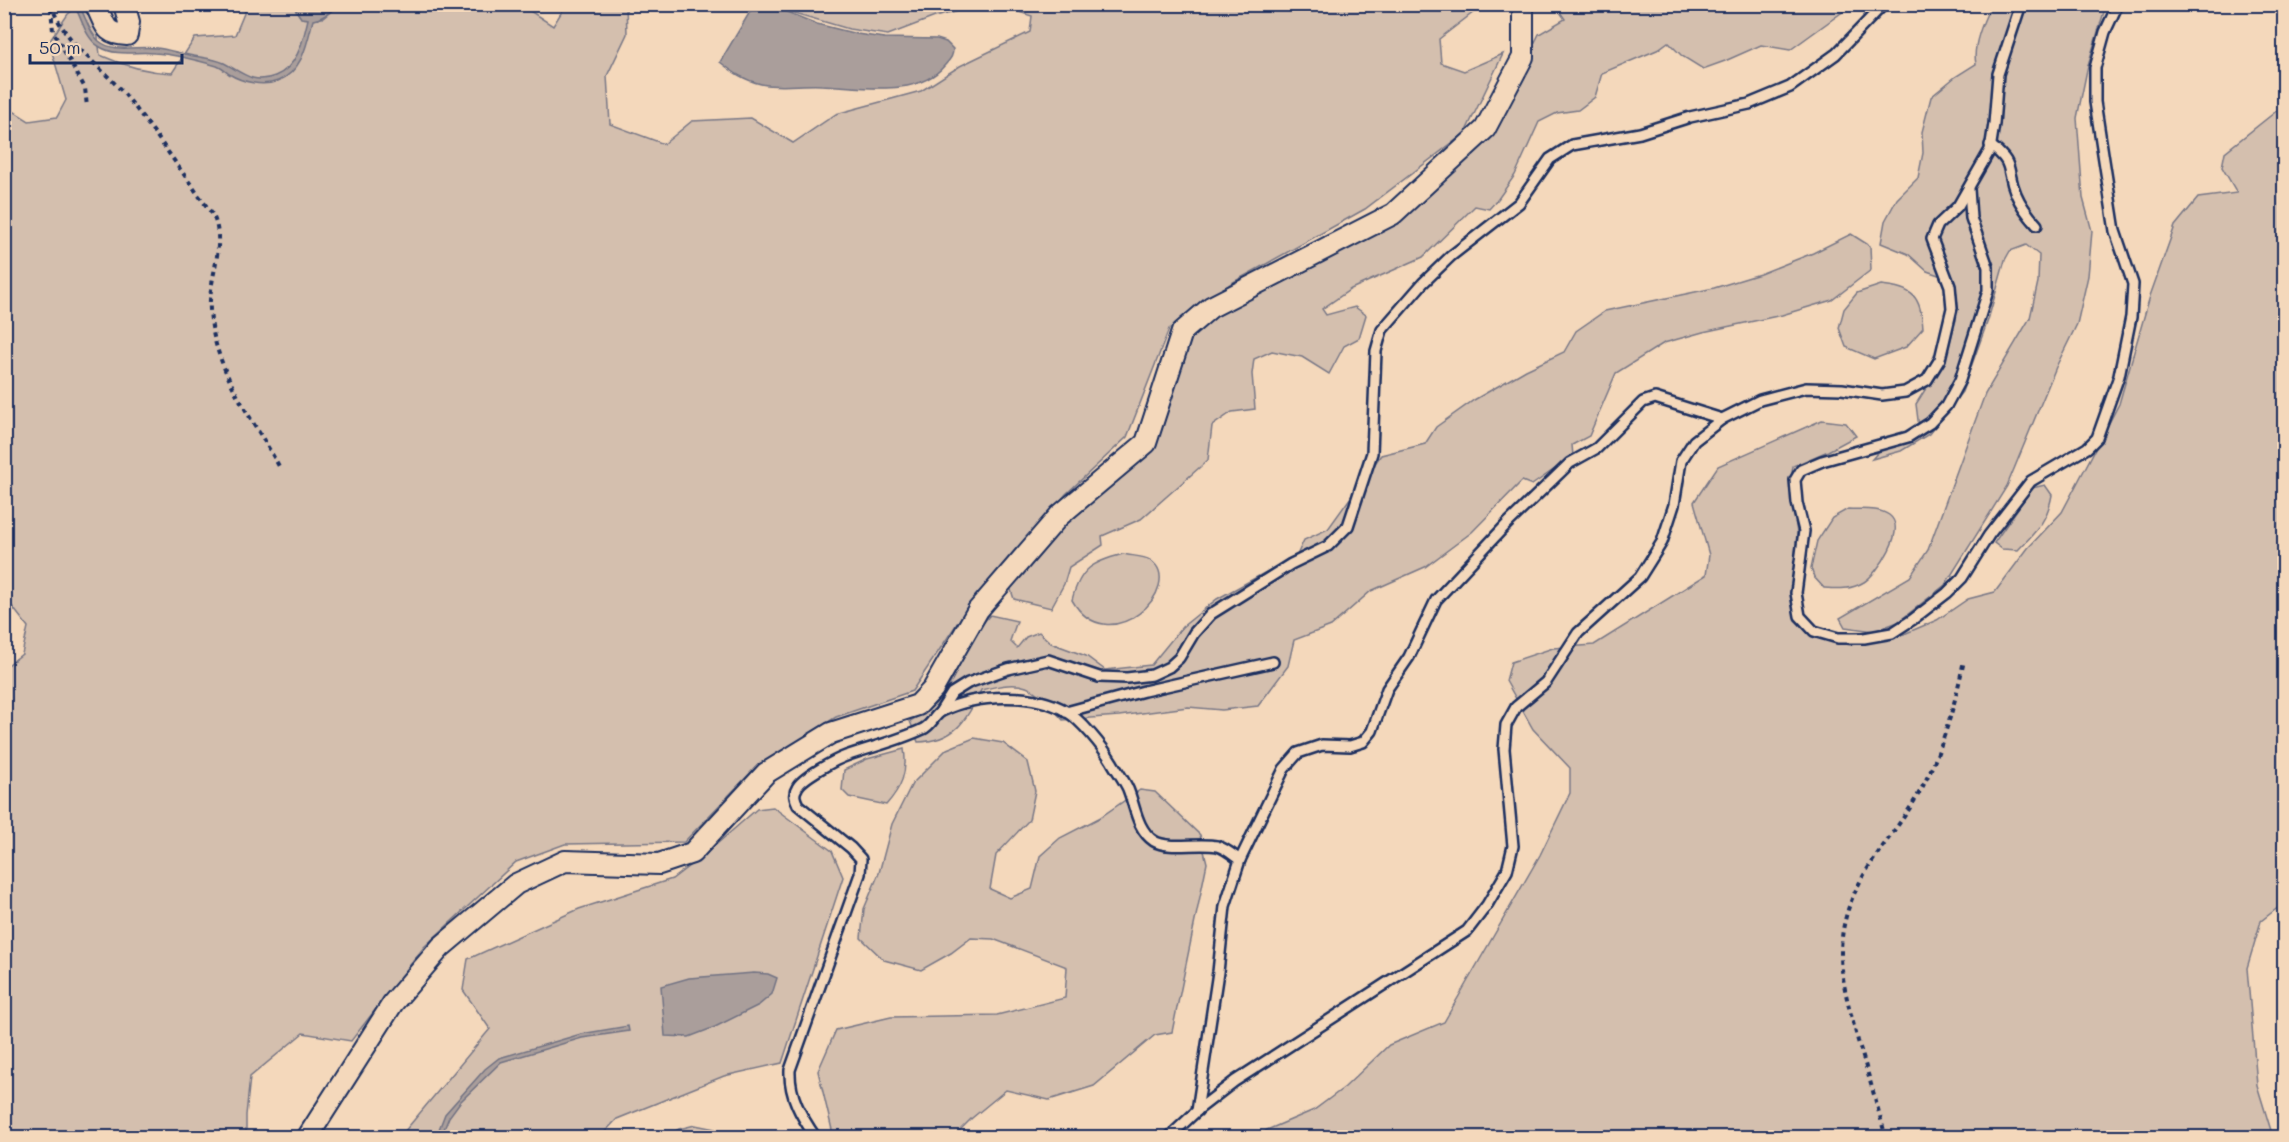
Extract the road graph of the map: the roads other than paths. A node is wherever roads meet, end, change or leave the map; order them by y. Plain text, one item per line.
1 (96, 4) edge
2 (124, 4) edge
3 (1523, 4) edge
4 (1884, 4) edge
5 (2020, 4) edge
6 (2118, 4) edge
7 (1990, 146) junction
8 (1969, 187) junction
9 (1948, 215) junction
10 (1971, 218) junction
11 (2037, 225) dead end
12 (1722, 419) junction
13 (1273, 662) dead end
14 (940, 712) junction
15 (1066, 712) junction
16 (1240, 860) junction
17 (1197, 1111) junction
18 (307, 1137) edge
19 (816, 1137) edge
20 (1168, 1137) edge

1 - 2 street
3 - 18 street
4 - 14 lane
5 - 7 lane
6 - 10 lane
7 - 8 lane
7 - 11 lane
8 - 9 lane
8 - 10 lane
9 - 10 lane
9 - 12 lane
12 - 16 lane
12 - 17 lane
13 - 15 lane
14 - 15 lane
14 - 19 lane
15 - 16 lane
16 - 17 lane
17 - 20 lane

